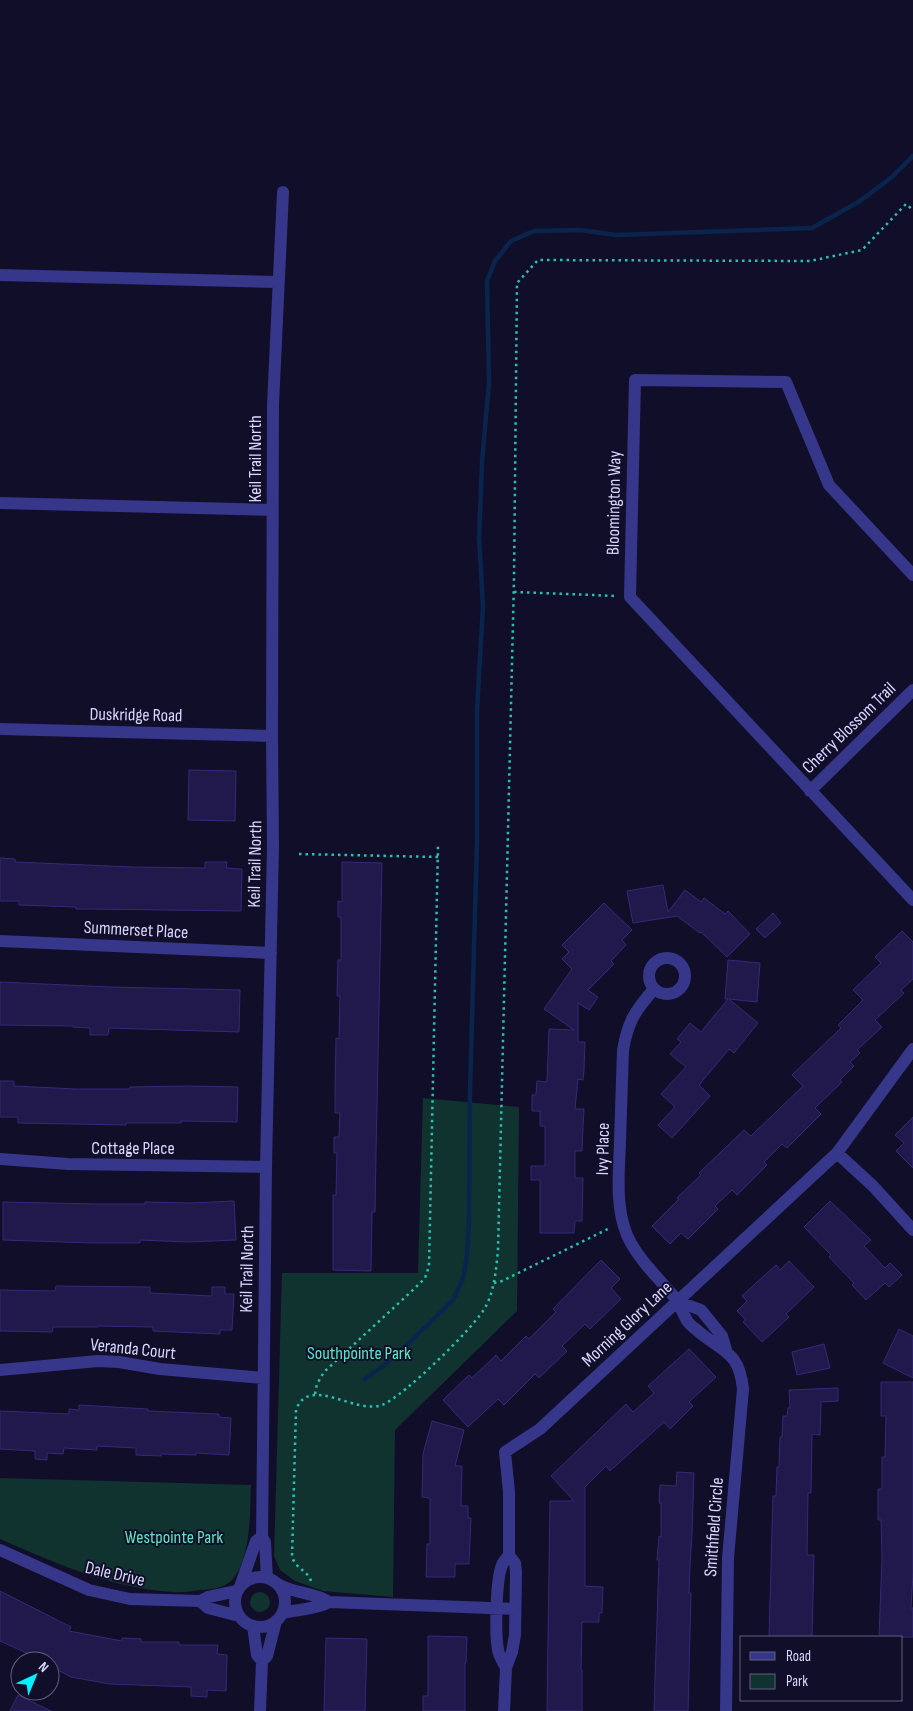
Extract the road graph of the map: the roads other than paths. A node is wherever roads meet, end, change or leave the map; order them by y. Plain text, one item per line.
1 (283, 192) dead end
2 (0, 275) edge
3 (278, 282) junction
4 (0, 503) edge
5 (272, 510) junction
6 (913, 575) edge
7 (913, 690) edge
8 (0, 729) edge
9 (272, 736) junction
10 (810, 791) junction
11 (913, 900) edge
12 (0, 941) edge
13 (271, 954) junction
14 (654, 989) dead end
15 (913, 1049) edge
16 (838, 1153) junction
17 (0, 1159) edge
18 (266, 1167) junction
19 (913, 1230) edge
20 (677, 1301) junction
21 (0, 1370) edge
22 (263, 1378) junction
23 (262, 1537) junction
24 (0, 1550) edge
25 (509, 1554) junction
26 (272, 1580) junction
27 (239, 1588) junction
28 (200, 1602) junction
29 (329, 1602) junction
30 (497, 1608) junction
31 (515, 1609) junction
32 (239, 1616) junction
33 (279, 1617) junction
34 (253, 1626) junction
35 (262, 1661) junction
36 (506, 1668) junction
37 (260, 1711) edge
38 (504, 1711) edge
39 (726, 1711) edge

1 - 3 street, Keil Trail North
2 - 3 street
3 - 5 street, Keil Trail North
4 - 5 street
5 - 9 street, Keil Trail North
6 - 10 street, Bloomington Way
7 - 10 street, Cherry Blossom Trail
8 - 9 street, Duskridge Road
9 - 13 street, Keil Trail North
10 - 11 street
12 - 13 street, Summerset Place
13 - 18 street, Keil Trail North
14 - 20 street, Ivy Place
15 - 16 street, Morning Glory Lane
16 - 19 street
16 - 20 street, Morning Glory Lane
17 - 18 street, Cottage Place
18 - 22 street, Keil Trail North
20 - 25 street, Morning Glory Lane
20 - 39 street, Smithfield Circle
21 - 22 street, Veranda Court
22 - 23 street, Keil Trail North
23 - 26 street, Keil Trail North
23 - 27 street
24 - 28 street, Dale Drive
25 - 30 street, Morning Glory Lane
25 - 31 street
26 - 27 street
26 - 29 street
26 - 33 street
27 - 28 street, Dale Drive
27 - 32 street
28 - 32 street, Dale Drive
29 - 30 street
29 - 33 street
30 - 31 street
30 - 36 street, Morning Glory Lane
31 - 36 street
32 - 34 street
33 - 34 street
33 - 35 street
34 - 35 street
35 - 37 street
36 - 38 street

